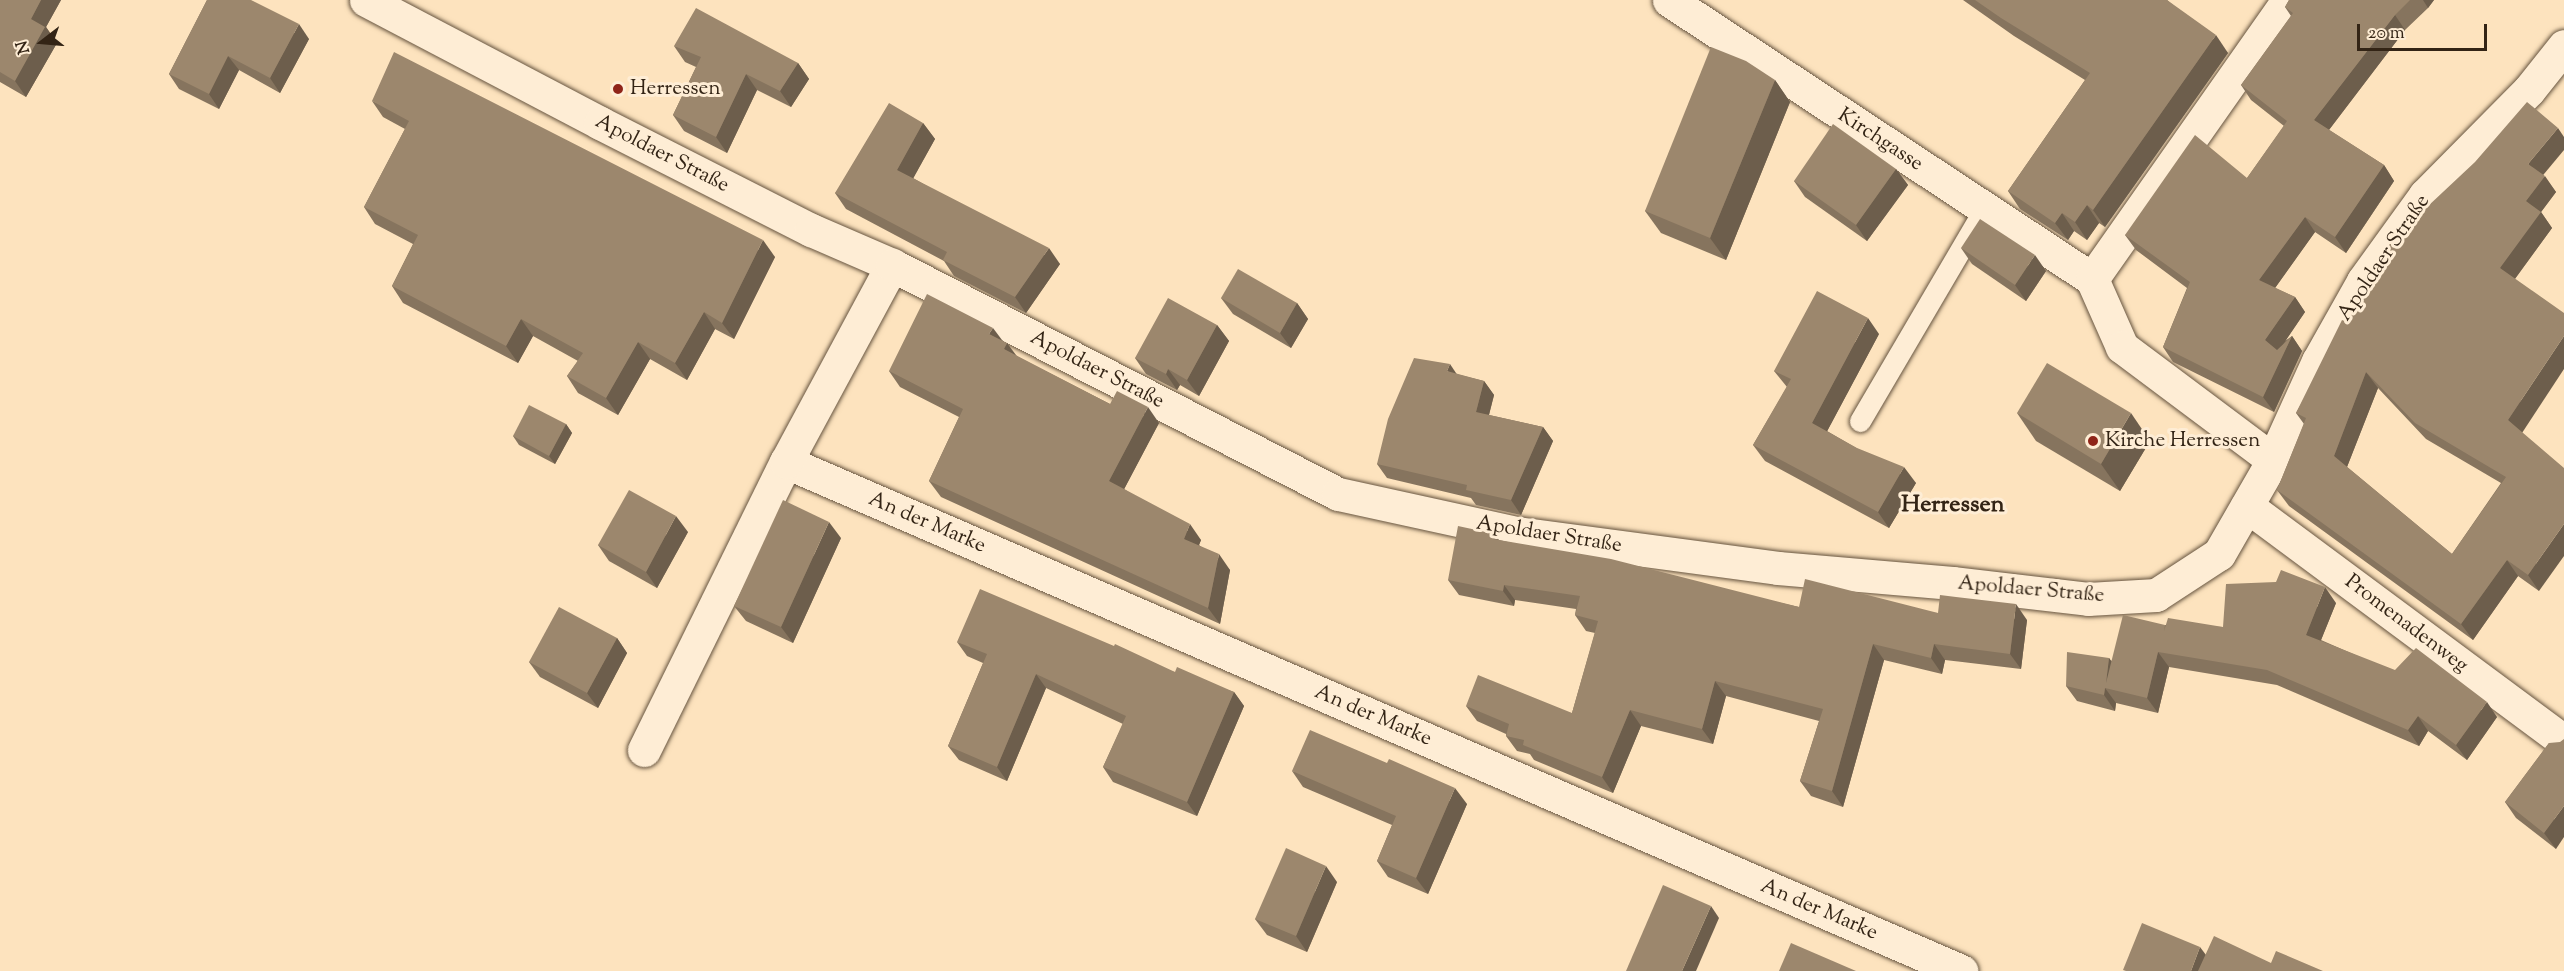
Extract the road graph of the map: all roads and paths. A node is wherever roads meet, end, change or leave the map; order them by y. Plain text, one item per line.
1 (366, 0) edge
2 (1669, 0) edge
3 (2288, 0) edge
4 (2564, 46) edge
5 (1984, 208) junction
6 (892, 265) junction
7 (2092, 279) junction
8 (1860, 421) dead end
9 (2273, 460) junction
10 (786, 462) junction
11 (2247, 506) junction
12 (2564, 741) edge
13 (644, 750) dead end
14 (1961, 971) edge

1 - 6 street, Apoldaer Straße
2 - 5 street, Kirchgasse
3 - 7 street
4 - 9 street, Apoldaer Straße
5 - 7 street, Kirchgasse
5 - 8 lane
6 - 10 street
6 - 11 street, Apoldaer Straße
7 - 9 street
9 - 11 street, Apoldaer Straße
10 - 13 street
10 - 14 street, An der Marke
11 - 12 street, Promenadenweg

